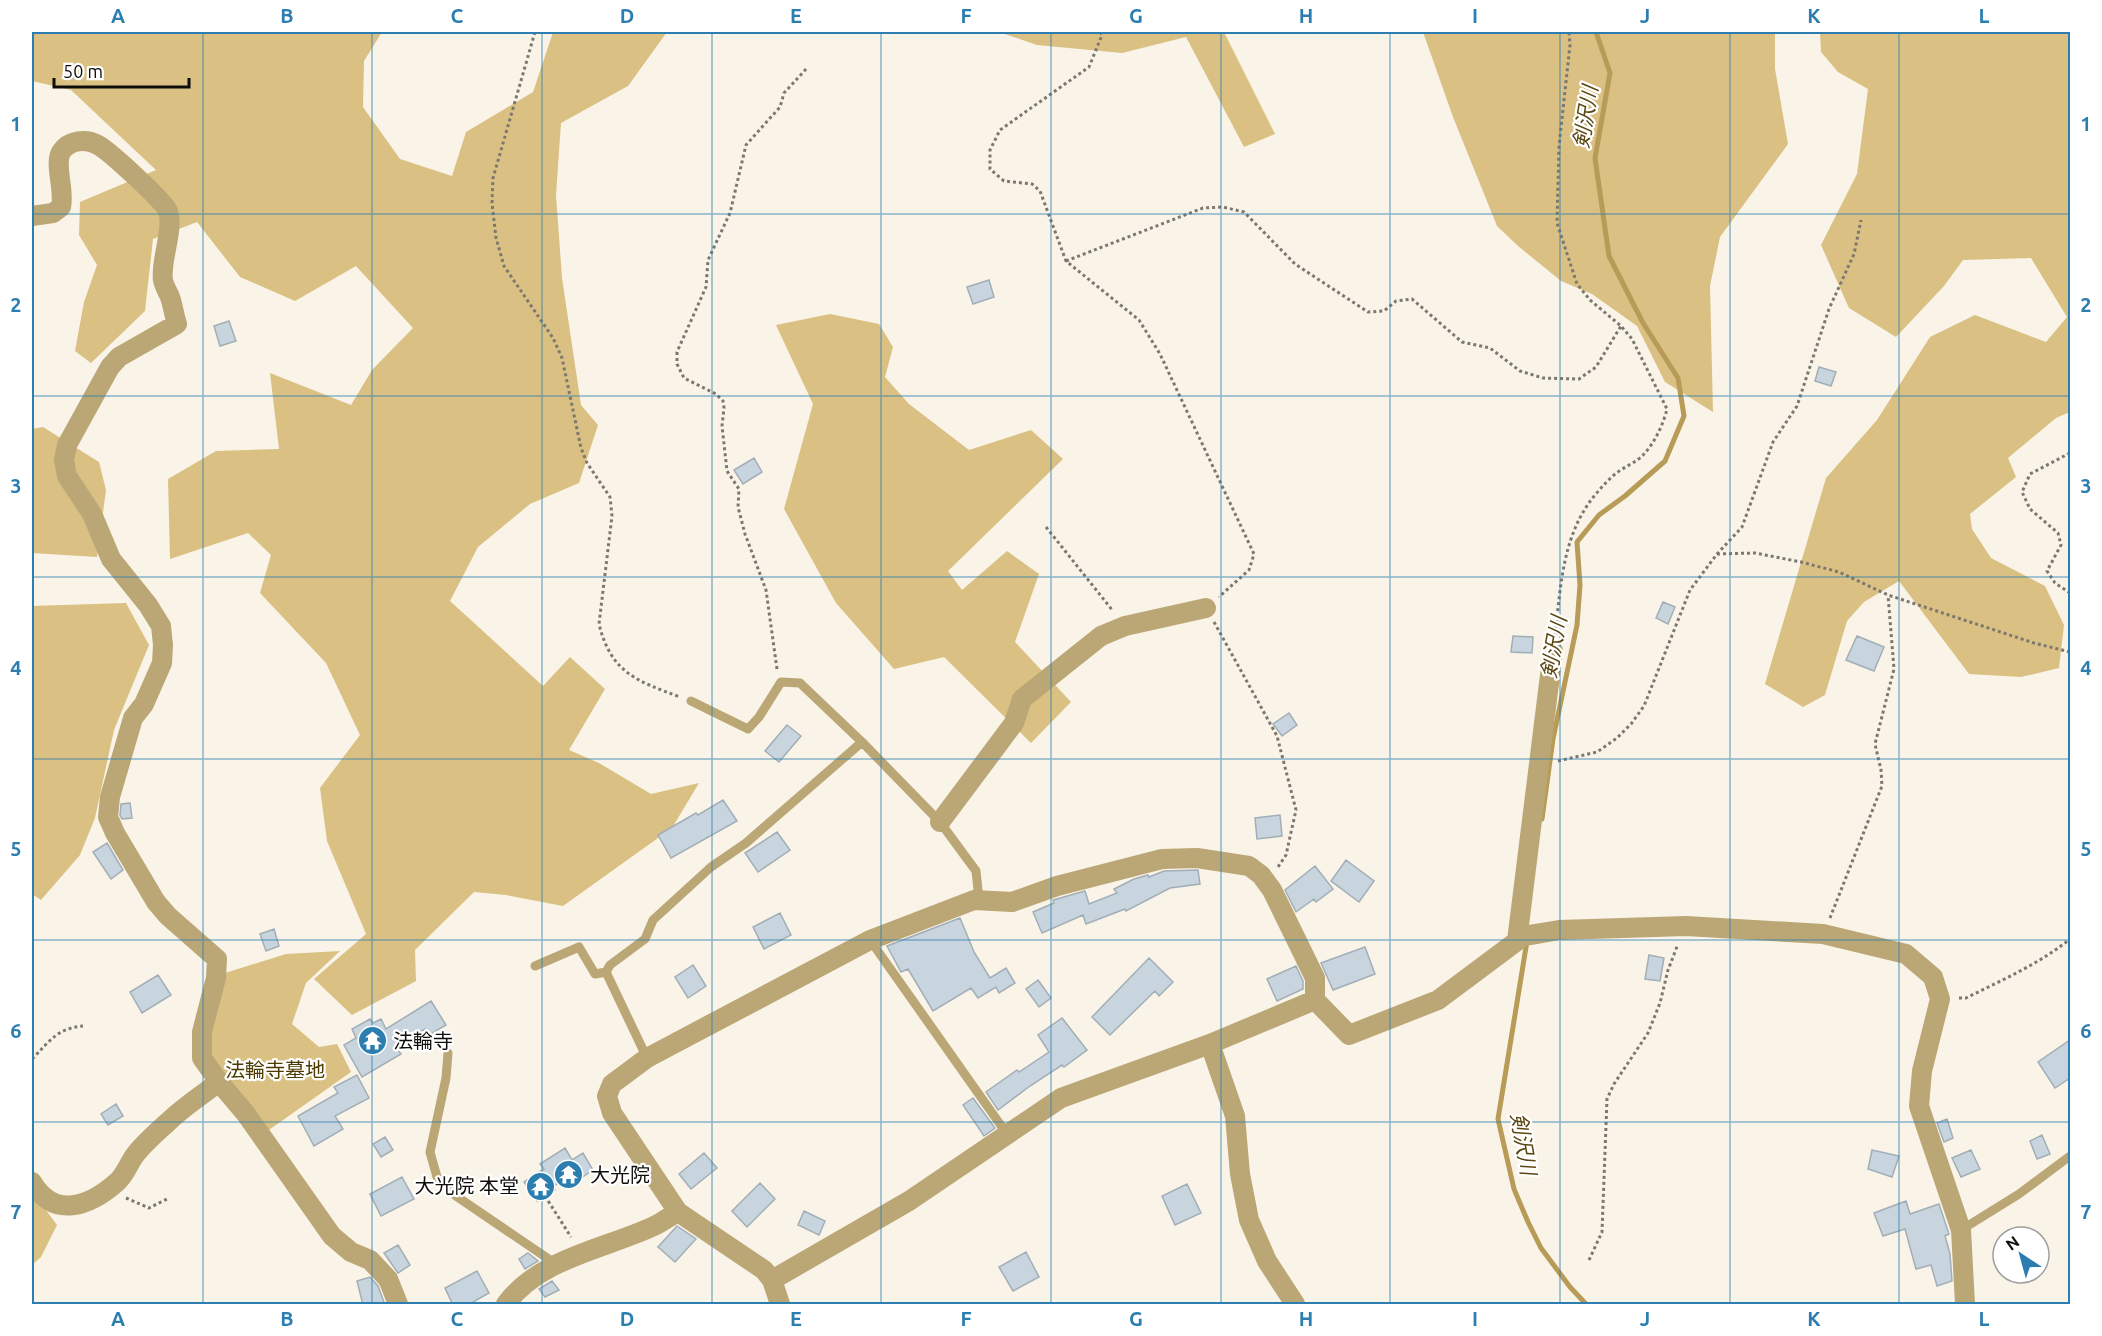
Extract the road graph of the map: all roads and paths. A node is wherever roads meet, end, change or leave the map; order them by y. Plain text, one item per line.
1 (536, 32) edge
2 (1100, 32) edge
3 (1569, 32) edge
4 (808, 67) dead end
5 (32, 216) edge
6 (1861, 220) dead end
7 (1066, 261) junction
8 (1621, 326) junction
9 (2070, 453) edge
10 (1046, 527) dead end
11 (1717, 554) junction
12 (2070, 593) edge
13 (1888, 595) junction
14 (1206, 608) junction
15 (1125, 626) junction
16 (1553, 651) joint
17 (2070, 652) edge
18 (781, 682) junction
19 (691, 701) joint
20 (862, 742) junction
21 (1546, 765) junction
22 (940, 822) junction
23 (1267, 882) junction
24 (974, 900) junction
25 (1686, 926) junction
26 (1823, 934) junction
27 (1525, 937) junction
28 (2070, 939) edge
29 (870, 940) junction
30 (535, 966) dead end
31 (606, 972) junction
32 (1940, 999) junction
33 (1315, 1000) junction
34 (83, 1026) dead end
35 (1210, 1044) junction
36 (448, 1053) dead end
37 (647, 1058) junction
38 (32, 1059) edge
39 (219, 1082) junction
40 (1007, 1134) junction
41 (2070, 1156) edge
42 (119, 1181) junction
43 (32, 1182) edge
44 (545, 1196) dead end
45 (169, 1198) dead end
46 (678, 1212) junction
47 (1961, 1230) junction
48 (581, 1254) junction
49 (1589, 1260) dead end
50 (556, 1264) junction
51 (771, 1280) junction
52 (398, 1305) edge
53 (506, 1305) edge
54 (780, 1305) edge
55 (1295, 1305) edge
56 (1965, 1305) edge

1 - 19 path
2 - 7 path
3 - 8 path
4 - 18 path
5 - 39 street
6 - 11 path
7 - 8 path
7 - 14 path
8 - 16 path
9 - 12 path
10 - 15 path
11 - 13 path
11 - 21 path
13 - 17 path
13 - 26 path
14 - 15 street
14 - 23 path
15 - 22 street
16 - 21 street
18 - 19 lane
18 - 20 lane
20 - 22 lane
20 - 31 lane
21 - 27 street
22 - 24 lane
23 - 24 street
23 - 33 street
24 - 29 street
25 - 26 street
25 - 27 street
25 - 49 path
26 - 32 street
27 - 33 street
28 - 32 path
29 - 37 street
29 - 40 lane
30 - 31 lane
31 - 37 lane
32 - 47 street
33 - 35 street
34 - 38 path
35 - 40 street
35 - 55 street
36 - 50 lane
37 - 46 street
39 - 42 street
39 - 52 street
40 - 51 street
41 - 47 lane
42 - 43 street
42 - 45 path
44 - 48 path
46 - 48 street
46 - 51 street
47 - 56 street
48 - 50 street
50 - 53 street
51 - 54 street

